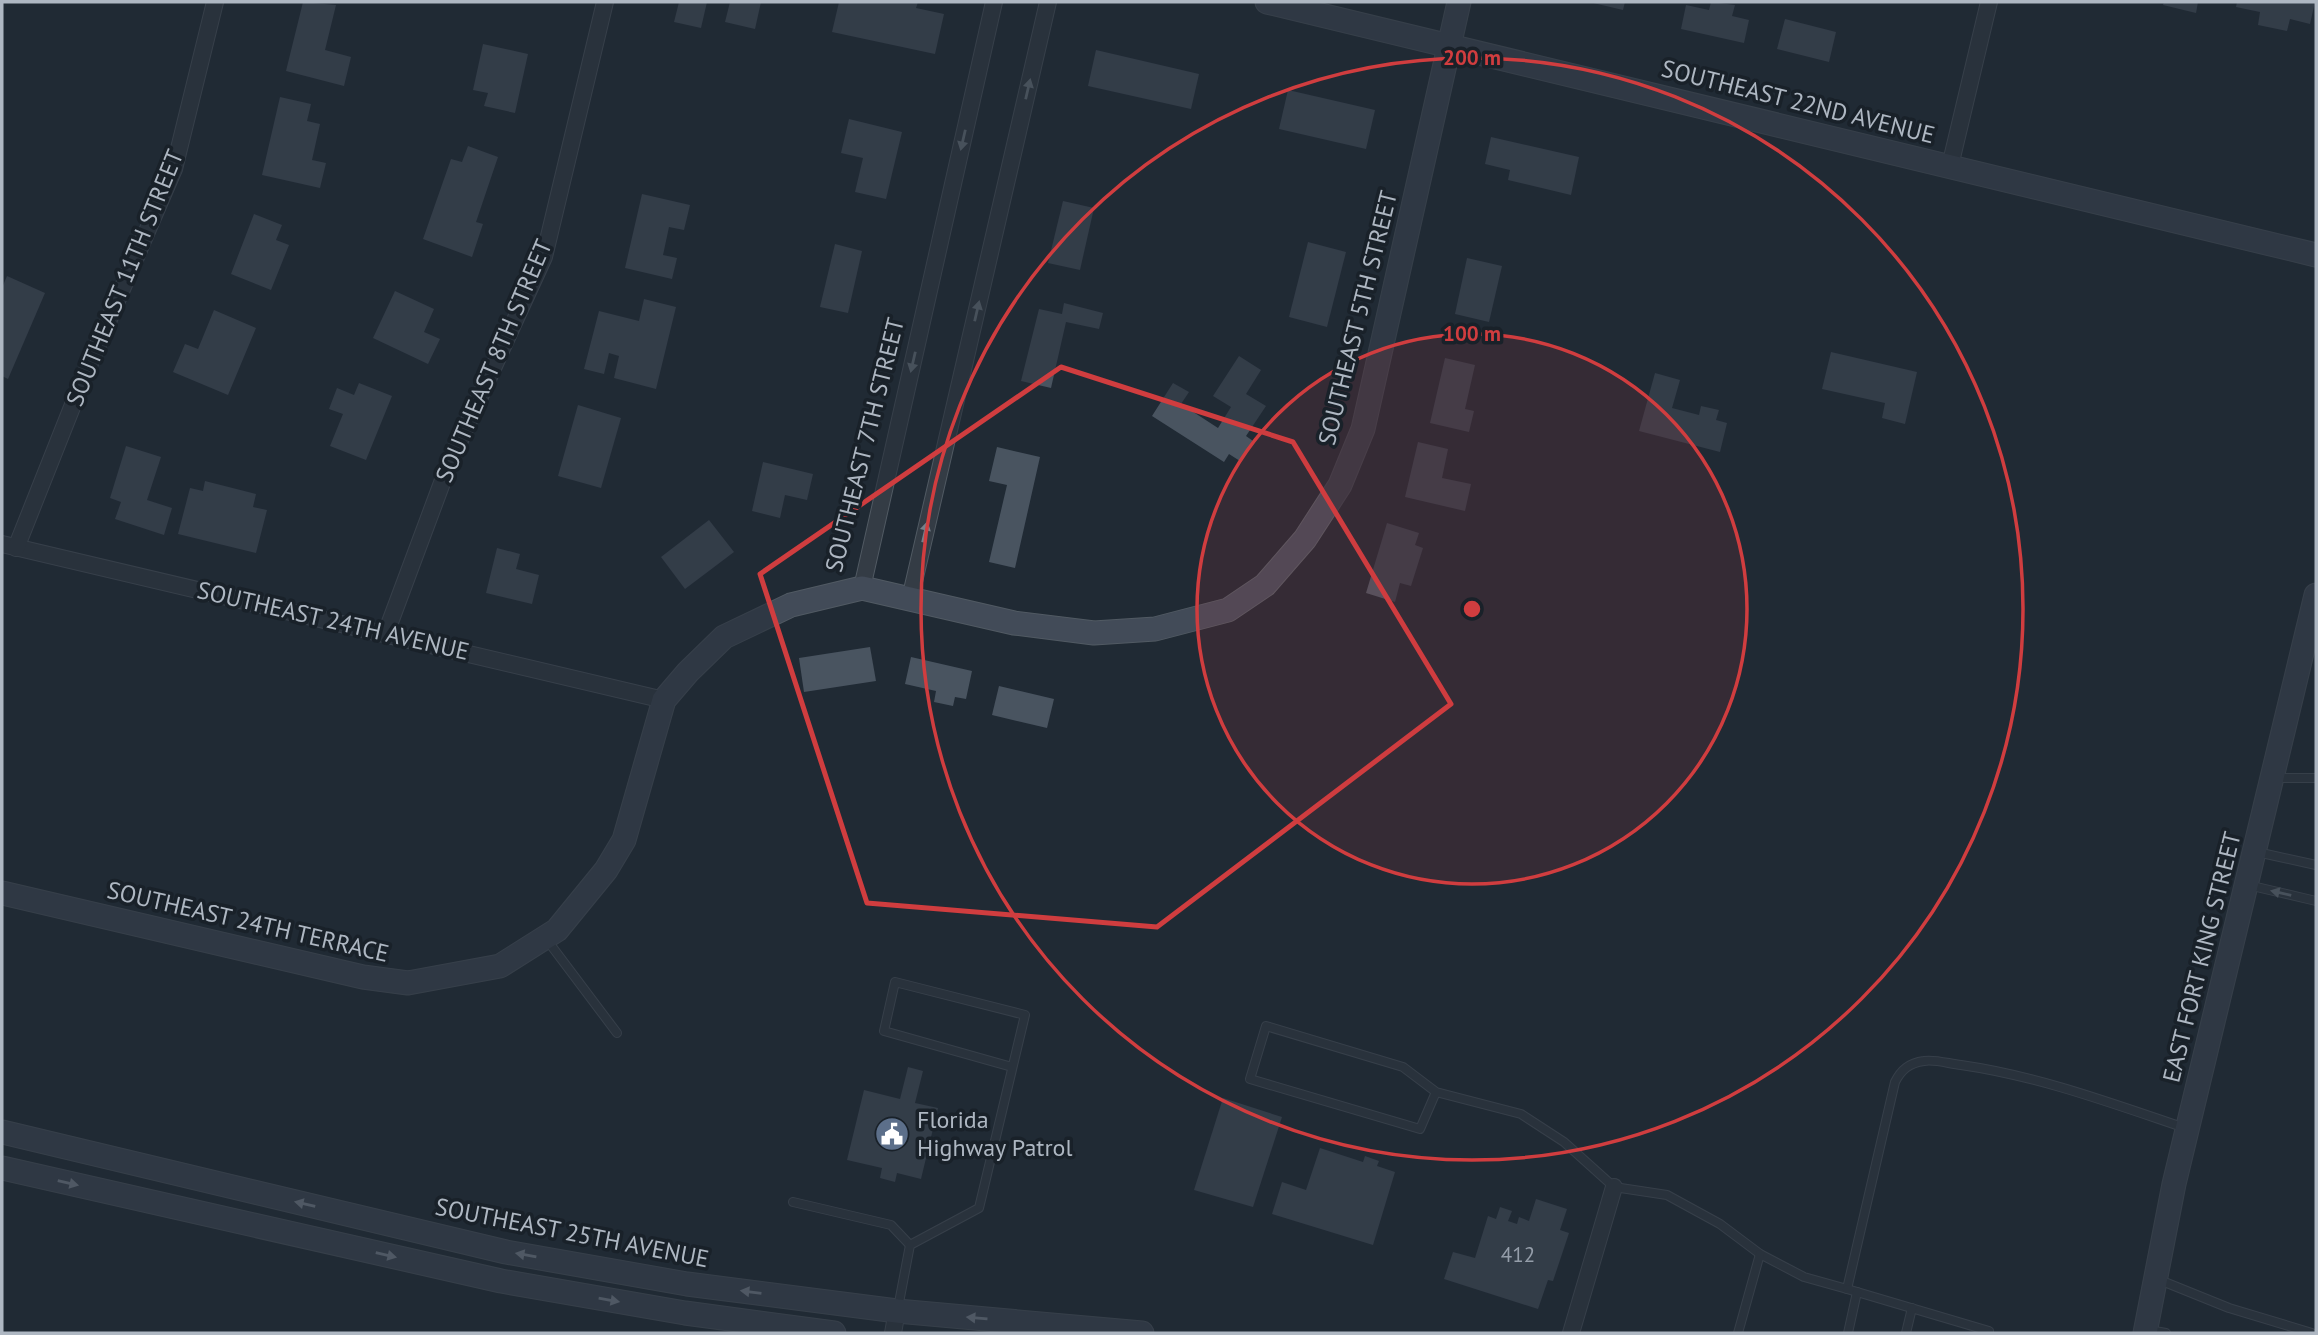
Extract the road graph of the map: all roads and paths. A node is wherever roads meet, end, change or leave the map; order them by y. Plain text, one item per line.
1 (215, 2) edge
2 (605, 2) edge
3 (994, 2) edge
4 (1048, 2) edge
5 (1267, 2) edge
6 (1459, 2) edge
7 (1989, 2) edge
8 (1449, 44) junction
9 (1950, 166) junction
10 (2316, 255) edge
11 (9, 546) edge
12 (862, 588) junction
13 (2316, 595) edge
14 (910, 599) junction
15 (386, 633) junction
16 (664, 700) junction
17 (2272, 778) junction
18 (2316, 778) edge
19 (2254, 851) junction
20 (2316, 865) edge
21 (2246, 884) junction
22 (2, 893) edge
23 (2316, 901) edge
24 (551, 934) junction
25 (617, 1033) dead end
26 (1012, 1067) junction
27 (1436, 1092) junction
28 (2188, 1129) junction
29 (2, 1132) edge
30 (2, 1168) edge
31 (1614, 1187) junction
32 (793, 1202) dead end
33 (910, 1245) junction
34 (1760, 1254) junction
35 (2156, 1279) junction
36 (1847, 1289) junction
37 (1857, 1292) junction
38 (1912, 1308) junction
39 (895, 1322) edge
40 (1989, 1331) dead end
41 (2152, 1332) edge
42 (834, 1333) edge
43 (1142, 1333) edge
44 (1570, 1333) edge
45 (1738, 1333) edge
46 (1848, 1333) edge
47 (1906, 1333) edge
48 (2312, 1333) edge

1 - 11 street, SOUTHEAST 11TH STREET
2 - 15 street, SOUTHEAST 8TH STREET
3 -> 12 street, SOUTHEAST 7TH STREET
14 -> 4 street
5 - 8 street, SOUTHEAST 22ND AVENUE
6 - 8 street, SOUTHEAST 5TH STREET
7 - 9 street
8 - 9 street, SOUTHEAST 22ND AVENUE
8 - 14 street, SOUTHEAST 5TH STREET
9 - 10 street, SOUTHEAST 22ND AVENUE
11 - 15 street, SOUTHEAST 24TH AVENUE
12 - 14 street, SOUTHEAST 5TH STREET
12 - 16 street, SOUTHEAST 7TH STREET
13 - 17 street, EAST FORT KING STREET
15 - 16 street, SOUTHEAST 24TH AVENUE
16 - 24 street, SOUTHEAST 7TH STREET
17 - 18 lane
17 - 19 street, EAST FORT KING STREET
19 - 20 lane
19 - 21 street, EAST FORT KING STREET
23 -> 21 lane
21 - 28 street, EAST FORT KING STREET
22 - 24 street, SOUTHEAST 24TH TERRACE
24 - 25 lane
26 - 26 lane
26 - 33 lane
27 - 27 lane
27 - 31 lane
28 - 35 street, EAST FORT KING STREET
28 - 36 lane
39 -> 29 street, SOUTHEAST 25TH AVENUE
30 -> 42 street
31 - 34 lane
31 - 44 street
32 - 33 lane
33 - 39 lane
34 - 36 lane
34 - 45 lane
35 - 41 street, EAST FORT KING STREET
35 - 48 lane
36 - 37 lane
37 - 38 lane
37 - 46 lane
38 - 40 lane
38 - 47 lane
43 -> 39 street, SOUTHEAST 25TH AVENUE

